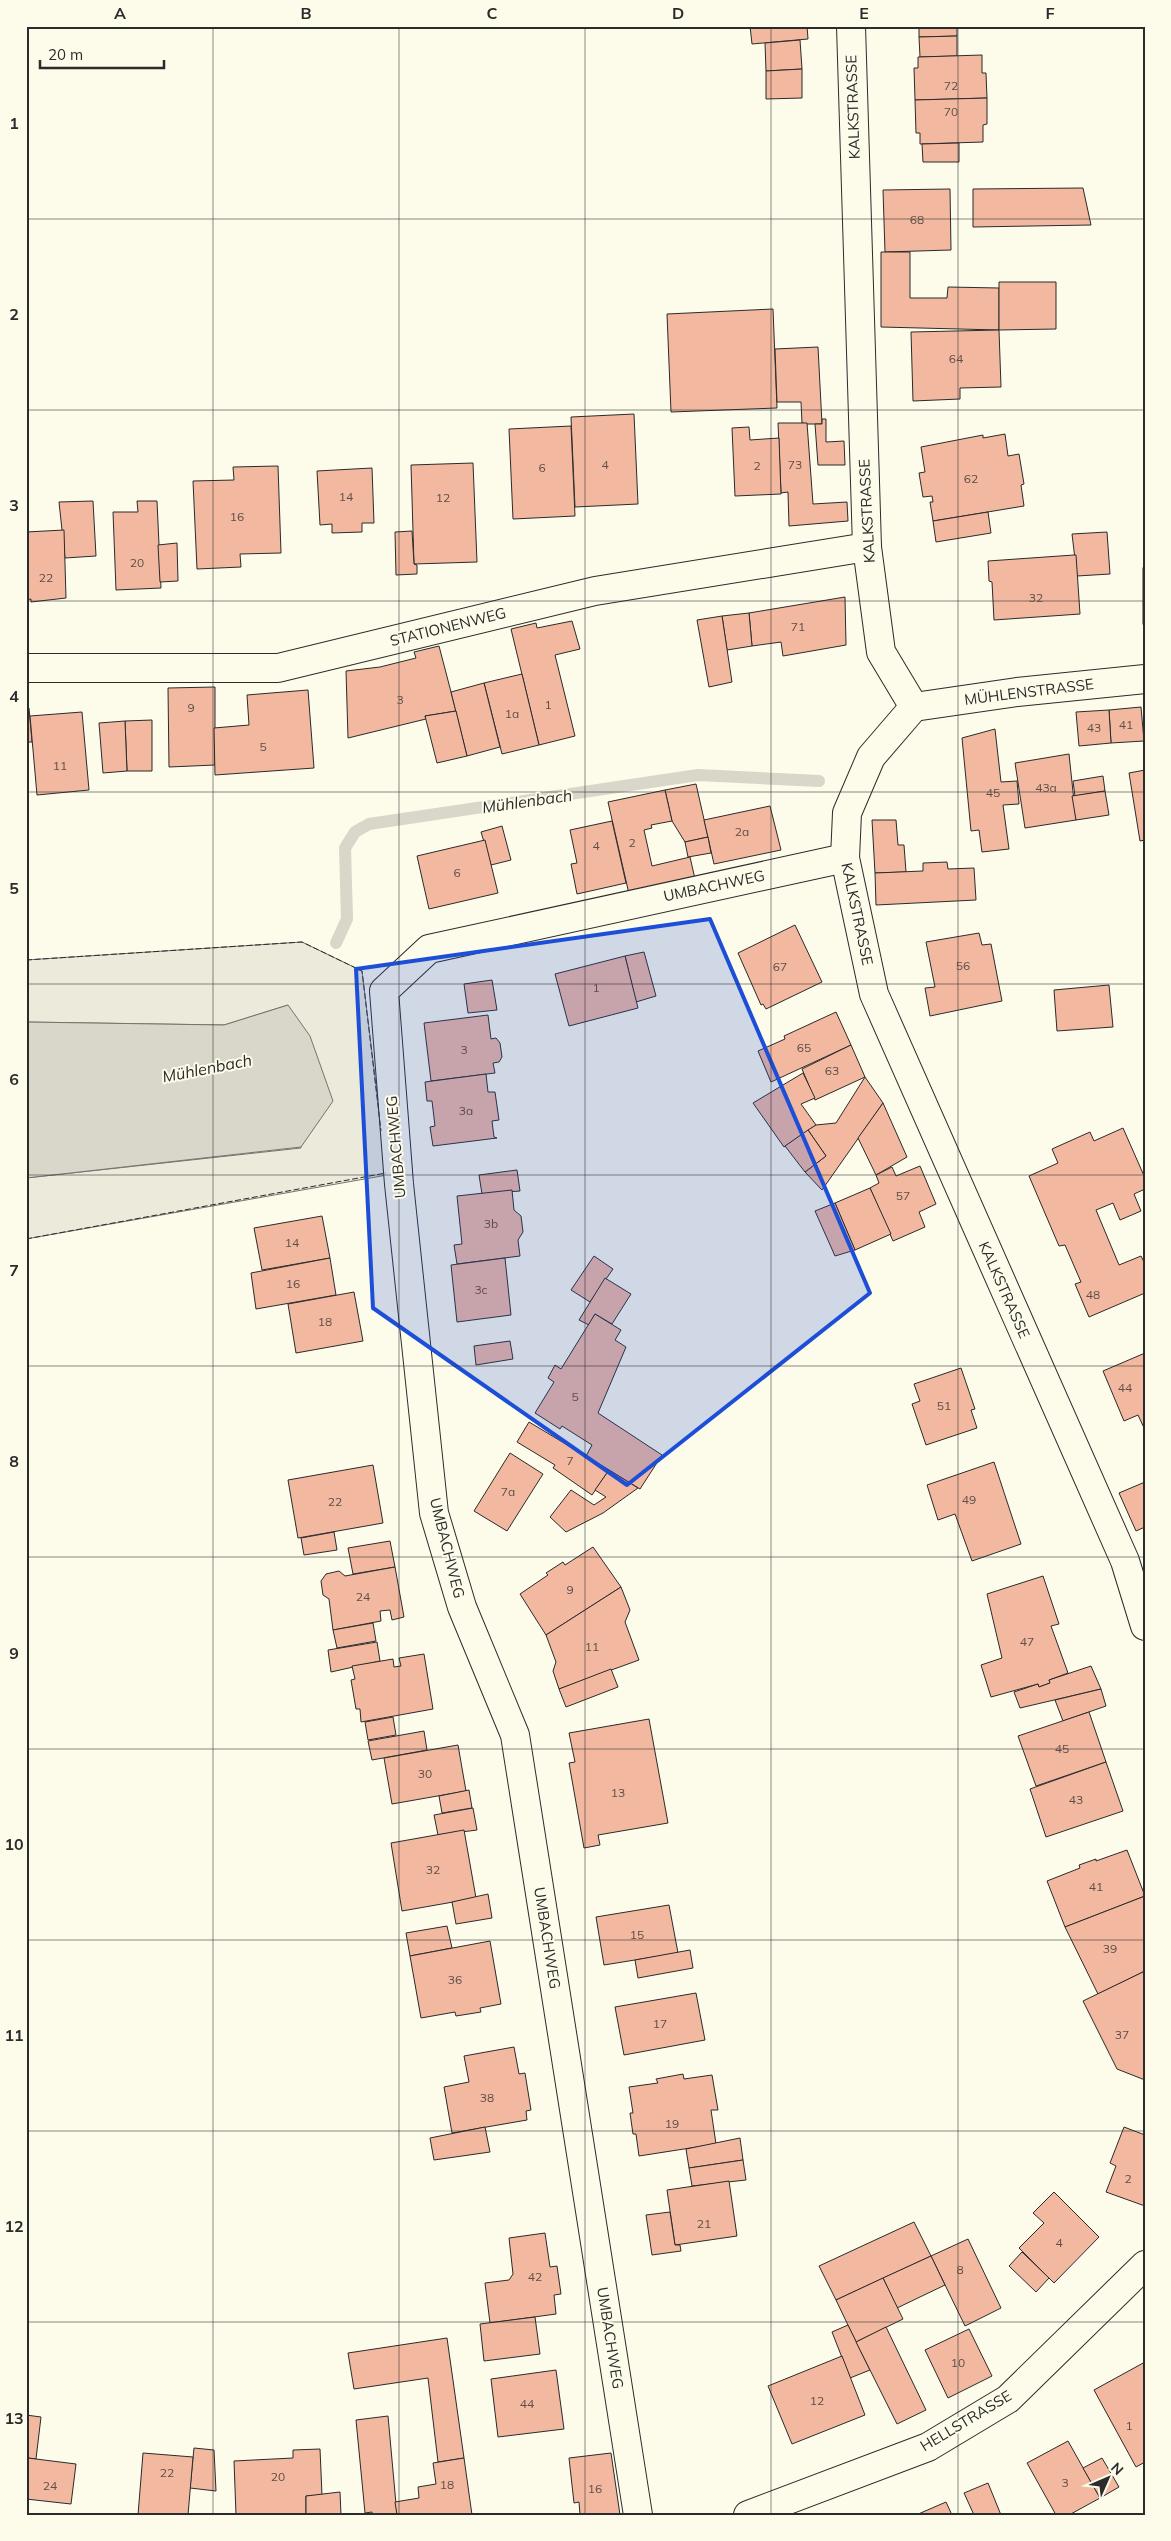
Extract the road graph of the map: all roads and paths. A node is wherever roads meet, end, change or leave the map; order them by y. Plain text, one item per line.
1 (851, 26) edge
2 (867, 547) junction
3 (26, 668) edge
4 (1145, 679) edge
5 (914, 707) junction
6 (845, 858) junction
7 (1145, 1626) edge
8 (1145, 2265) edge
9 (638, 2515) edge
10 (748, 2515) edge

1 - 2 street, KALKSTRASSE
2 - 3 street, STATIONENWEG
2 - 5 street, KALKSTRASSE
4 - 5 street, MÜHLENSTRASSE
5 - 6 street, KALKSTRASSE
6 - 7 street, KALKSTRASSE
6 - 9 street, UMBACHWEG
8 - 10 street, HELLSTRASSE

